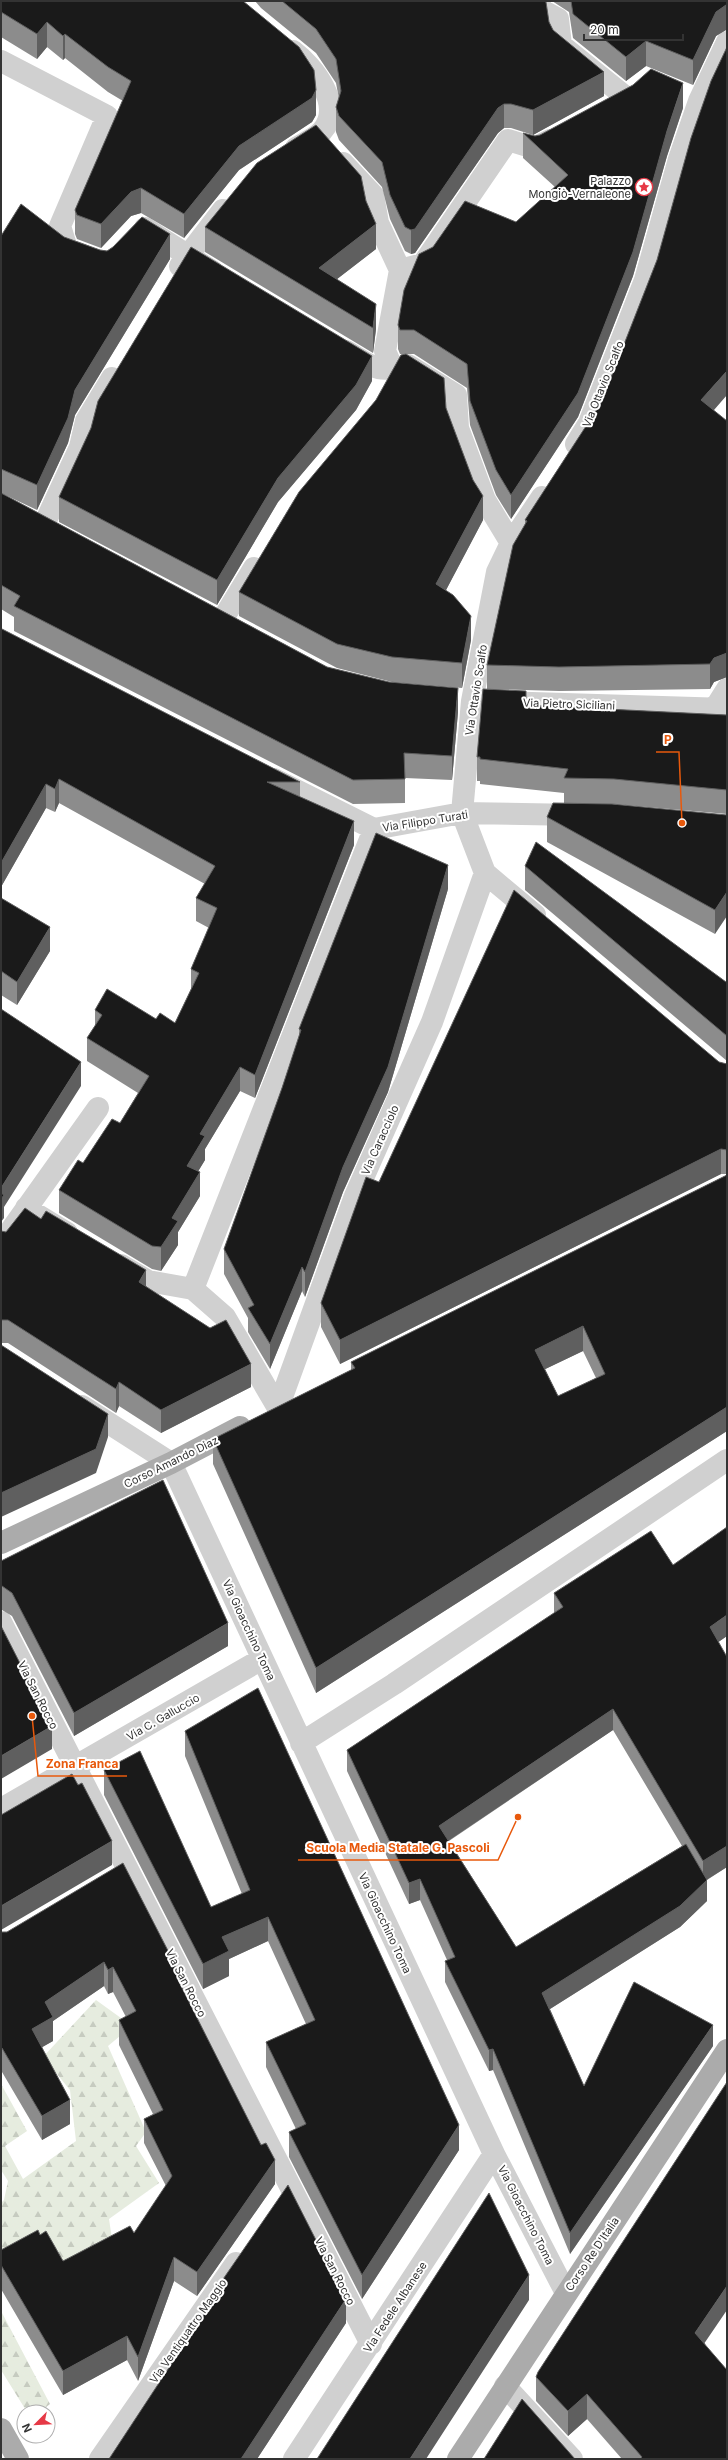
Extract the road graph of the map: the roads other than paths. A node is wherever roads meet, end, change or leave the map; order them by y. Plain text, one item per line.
1 (540, 1) edge
2 (280, 40) edge
3 (725, 51) edge
4 (1, 61) edge
5 (643, 83) edge
6 (677, 91) edge
7 (627, 98) junction
8 (699, 102) junction
9 (607, 109) edge
10 (567, 130) edge
11 (322, 131) junction
12 (276, 161) edge
13 (235, 195) edge
14 (130, 236) edge
15 (187, 254) junction
16 (104, 263) edge
17 (400, 270) junction
18 (171, 281) edge
19 (230, 282) edge
20 (330, 342) edge
21 (123, 361) edge
22 (394, 370) junction
23 (382, 390) edge
24 (564, 463) edge
25 (551, 483) edge
26 (23, 516) edge
27 (43, 527) junction
28 (64, 538) edge
29 (511, 543) junction
30 (265, 549) edge
31 (201, 611) edge
32 (222, 622) junction
33 (242, 633) edge
34 (727, 689) edge
35 (450, 700) edge
36 (472, 702) junction
37 (721, 709) edge
38 (259, 771) edge
39 (462, 814) junction
40 (597, 816) edge
41 (374, 829) junction
42 (485, 873) junction
43 (552, 929) edge
44 (98, 1108) dead end
45 (26, 1208) junction
46 (1, 1244) edge
47 (193, 1289) junction
48 (306, 1394) edge
49 (66, 1396) edge
50 (266, 1414) junction
51 (727, 1460) edge
52 (171, 1463) junction
53 (1, 1544) edge
54 (1, 1622) edge
55 (262, 1659) junction
56 (301, 1743) junction
57 (75, 1768) junction
58 (1, 1809) edge
59 (128, 1870) junction
60 (108, 1882) edge
61 (727, 2050) edge
62 (494, 2154) junction
63 (290, 2184) junction
64 (277, 2203) edge
65 (245, 2249) edge
66 (566, 2293) junction
67 (371, 2344) junction
68 (505, 2386) junction
69 (1, 2429) edge
70 (18, 2459) edge
71 (100, 2459) edge
72 (294, 2459) edge
73 (458, 2459) edge
74 (572, 2459) edge

1 - 7 street
2 - 11 street
3 - 8 street, Via Ottavio Scalfo
4 - 16 street
5 - 7 street
6 - 8 street
7 - 9 street
8 - 24 street, Via Ottavio Scalfo
10 - 17 street
11 - 12 street
11 - 17 street
13 - 15 street
14 - 15 street
15 - 18 street
15 - 19 street
17 - 22 street
20 - 22 street
21 - 27 street
22 - 23 street
22 - 29 street
25 - 29 street, Via Ottavio Scalfo
26 - 27 street
27 - 28 street
29 - 36 street, Via Ottavio Scalfo
30 - 32 street
31 - 32 street
32 - 33 street
34 - 37 street
35 - 36 street, Via Pietro Siciliani
36 - 37 street, Via Pietro Siciliani
36 - 39 street, Via Ottavio Scalfo
38 - 41 street, Via Filippo Turati
39 - 40 street, Via Filippo Turati
39 - 41 street, Via Filippo Turati
39 - 42 street
41 - 47 street
42 - 43 street
42 - 50 street, Via Caracciolo
44 - 45 street
45 - 46 street
45 - 47 street
47 - 50 street
48 - 50 main road, Corso Amando Diaz
49 - 52 street
50 - 52 main road, Corso Amando Diaz
51 - 56 street
52 - 53 main road, Corso Amando Diaz
52 - 55 street, Via Gioacchino Toma
54 - 57 street, Via San Rocco
55 - 56 street, Via Gioacchino Toma
55 - 57 street, Via C. Galluccio
56 - 62 street, Via Gioacchino Toma
57 - 58 street, Via C. Galluccio
57 - 59 street, Via San Rocco
59 - 60 street
59 - 63 street, Via San Rocco
61 - 66 main road, Corso Re D'Italia
62 - 66 street, Via Gioacchino Toma
62 - 67 street, Via Fedele Albanese
63 - 64 street
63 - 67 street, Via San Rocco
65 - 71 street, Via Ventiquattro Maggio
66 - 68 main road, Corso Re D'Italia
67 - 72 street, Via Fedele Albanese
68 - 73 main road, Corso Re D'Italia
68 - 74 street
69 - 70 main road

